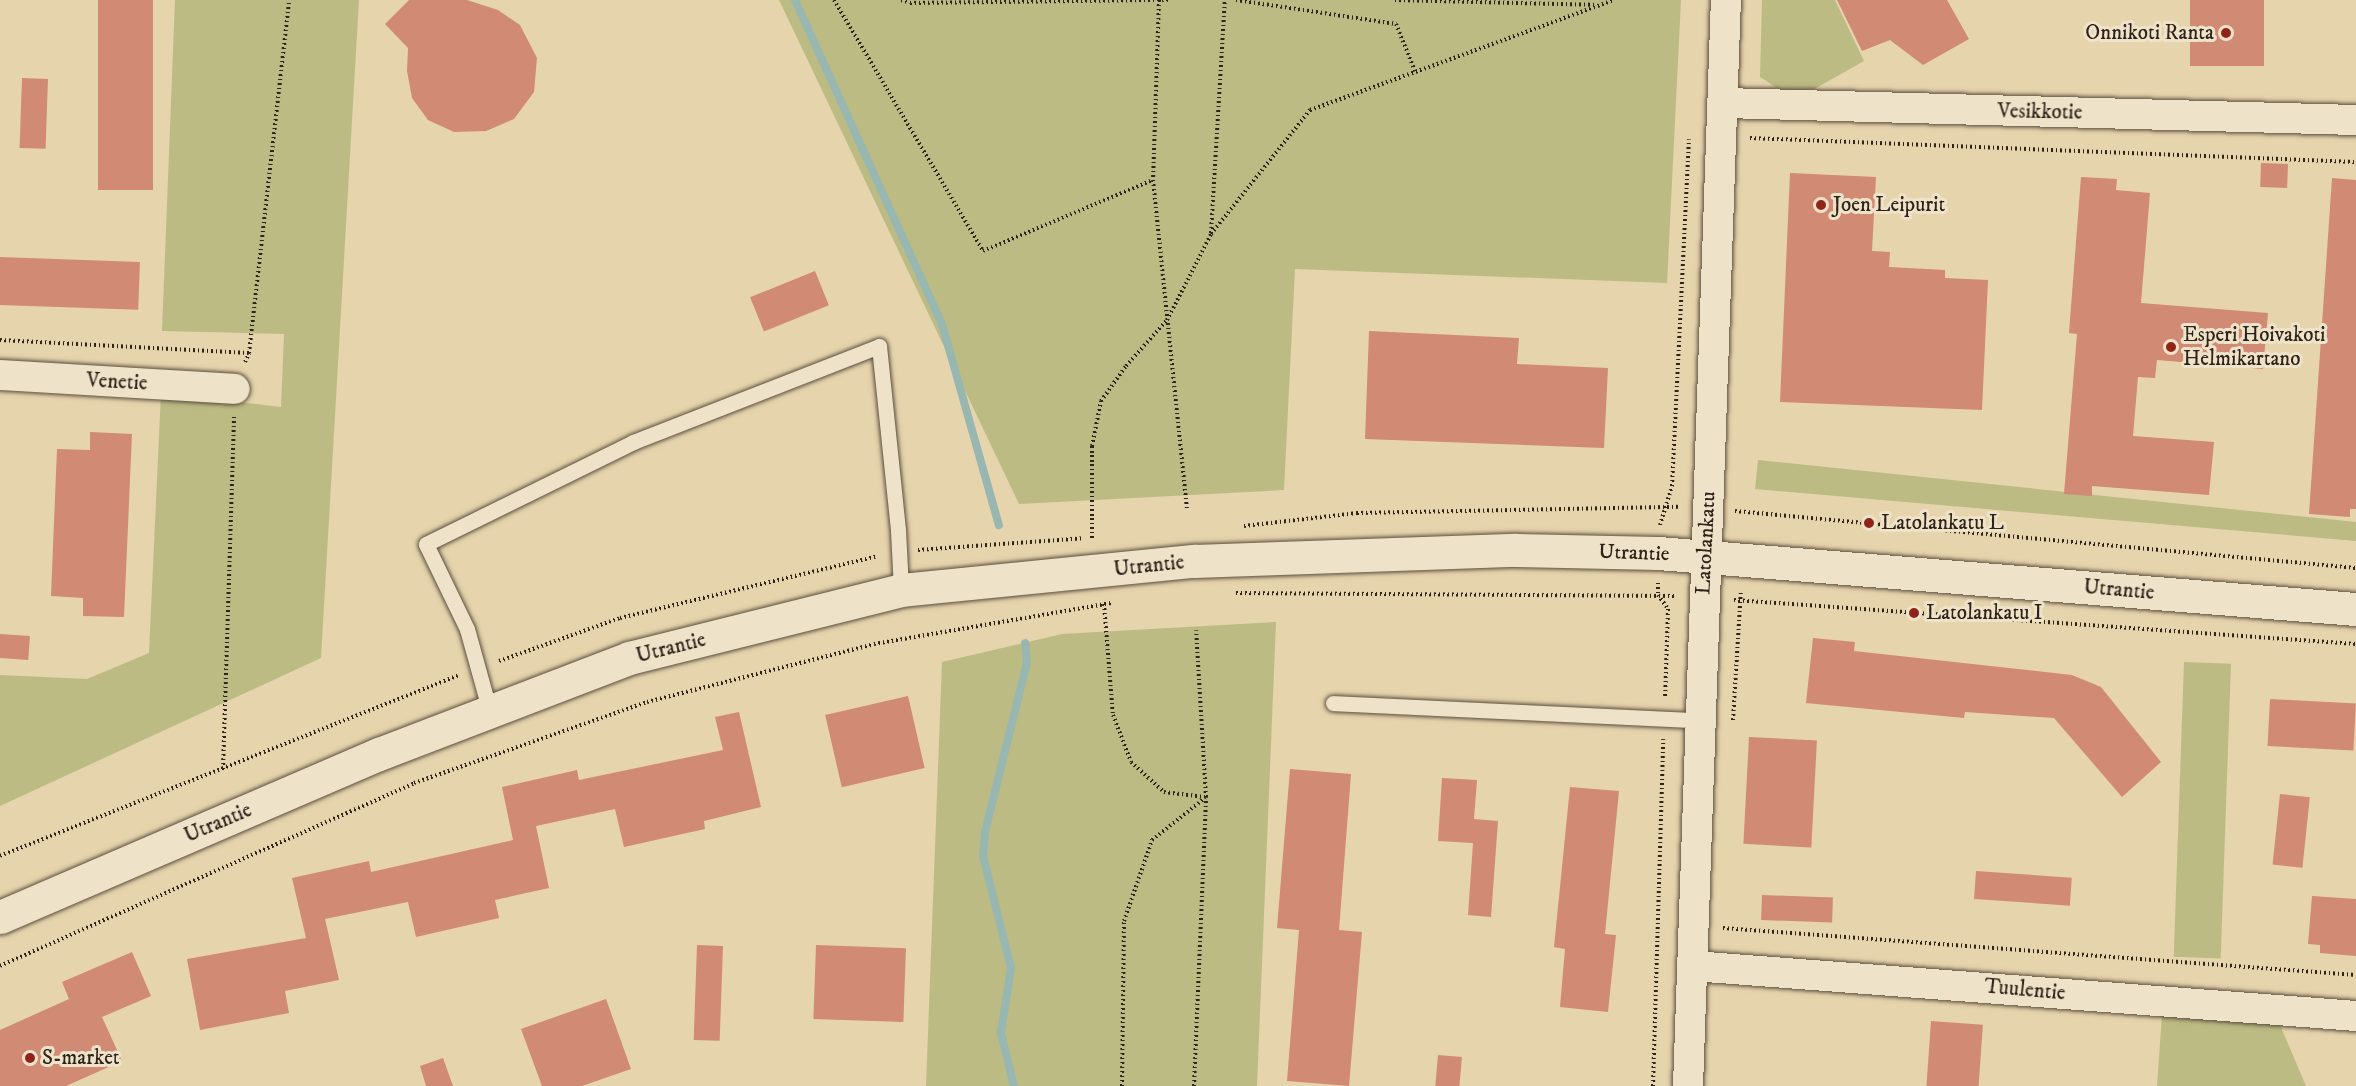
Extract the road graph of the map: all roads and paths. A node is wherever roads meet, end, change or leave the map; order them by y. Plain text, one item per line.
1 (834, 0) edge
2 (901, 0) edge
3 (1158, 0) edge
4 (1168, 0) edge
5 (1225, 0) edge
6 (1236, 0) edge
7 (1395, 0) edge
8 (1614, 0) edge
9 (1726, 0) edge
10 (1598, 5) junction
11 (1415, 71) junction
12 (1724, 103) junction
13 (2356, 120) edge
14 (1722, 137) junction
15 (2356, 162) edge
16 (1153, 180) junction
17 (1211, 234) junction
18 (1167, 320) junction
19 (0, 340) edge
20 (249, 353) dead end
21 (0, 375) edge
22 (235, 389) dead end
23 (1187, 509) dead end
24 (1092, 538) dead end
25 (1658, 553) junction
26 (1705, 556) junction
27 (901, 590) junction
28 (1229, 593) dead end
29 (1658, 595) junction
30 (1704, 598) junction
31 (1115, 602) dead end
32 (1104, 604) junction
33 (2356, 609) edge
34 (1196, 630) dead end
35 (2356, 644) edge
36 (1332, 703) dead end
37 (490, 712) junction
38 (1664, 719) junction
39 (1700, 720) junction
40 (1206, 797) junction
41 (0, 917) edge
42 (1694, 927) junction
43 (1656, 929) junction
44 (0, 966) edge
45 (1693, 966) junction
46 (2356, 975) edge
47 (2356, 1016) edge
48 (1122, 1086) edge
49 (1194, 1086) edge
50 (1653, 1086) edge
51 (1688, 1086) edge

1 - 16 path
2 - 3 path
3 - 4 path
3 - 16 path
5 - 17 path
6 - 11 path
7 - 10 path
8 - 10 path
9 - 12 street, Latolankatu
10 - 11 path
11 - 17 path
12 - 13 street, Vesikkotie
12 - 14 street, Latolankatu
14 - 15 path
14 - 25 path
14 - 26 street, Latolankatu
16 - 18 path
17 - 18 path
18 - 23 path
18 - 24 path
19 - 20 path
21 - 22 street, Venetie
25 - 26 main road, Utrantie
25 - 27 main road, Utrantie
25 - 29 path
26 - 30 street, Latolankatu
26 - 33 main road, Utrantie
27 - 37 main road, Utrantie
27 - 37 lane
28 - 29 path
29 - 30 path
29 - 38 path
30 - 35 path
30 - 39 street, Latolankatu
31 - 32 path
32 - 40 path
32 - 44 path
34 - 40 path
36 - 38 lane
37 - 41 main road, Utrantie
38 - 39 lane
38 - 43 path
39 - 42 street, Latolankatu
40 - 48 path
40 - 49 path
42 - 43 path
42 - 45 street, Latolankatu
42 - 46 path
43 - 50 path
45 - 47 street, Tuulentie
45 - 51 street, Latolankatu

